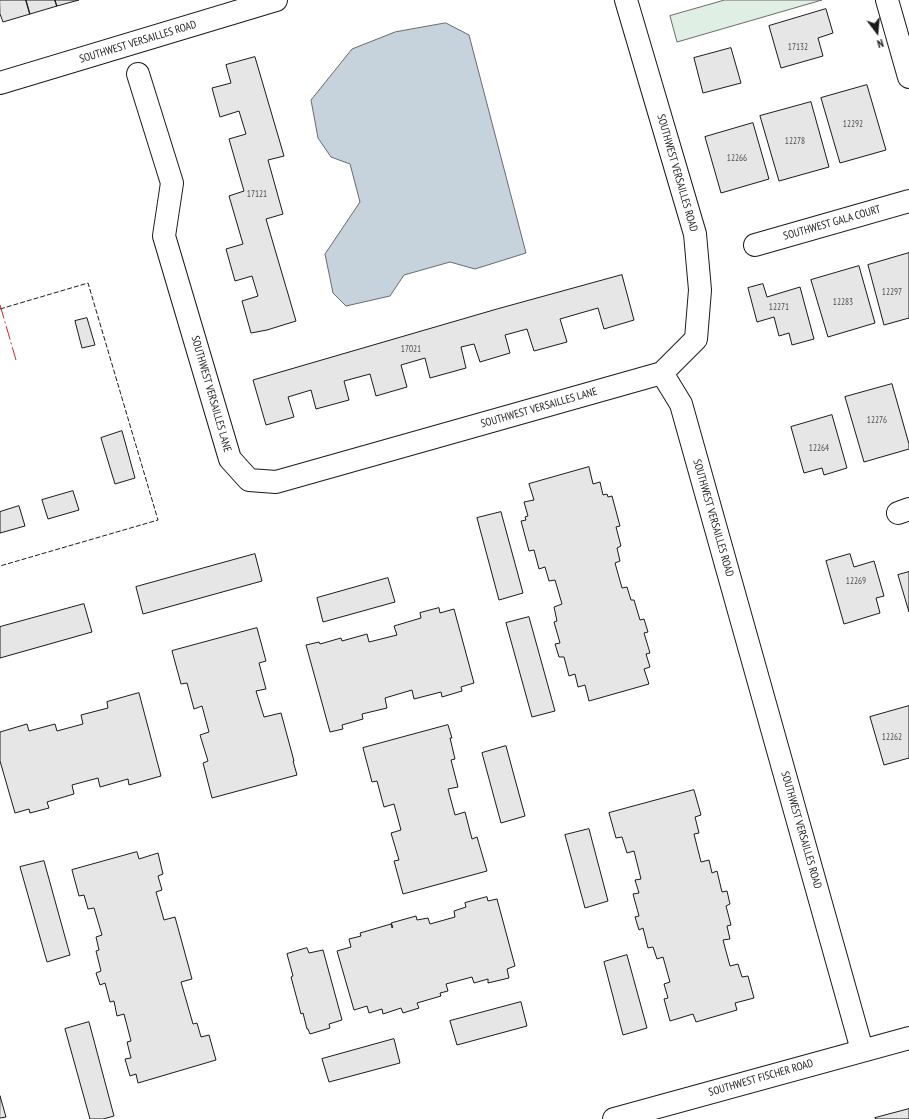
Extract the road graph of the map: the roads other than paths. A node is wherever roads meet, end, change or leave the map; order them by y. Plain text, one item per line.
1 (276, 0) edge
2 (626, 0) edge
3 (887, 0) edge
4 (138, 74) dead end
5 (909, 77) edge
6 (0, 83) edge
7 (909, 201) edge
8 (755, 245) dead end
9 (662, 373) junction
10 (909, 1038) edge
11 (862, 1050) junction
12 (614, 1119) edge

1 - 6 street, SOUTHWEST VERSAILLES ROAD
2 - 9 street, SOUTHWEST VERSAILLES ROAD
3 - 5 street
4 - 9 street, SOUTHWEST VERSAILLES LANE
7 - 8 street, SOUTHWEST GALA COURT
9 - 11 street, SOUTHWEST VERSAILLES ROAD
10 - 11 street, SOUTHWEST FISCHER ROAD
11 - 12 street, SOUTHWEST FISCHER ROAD

